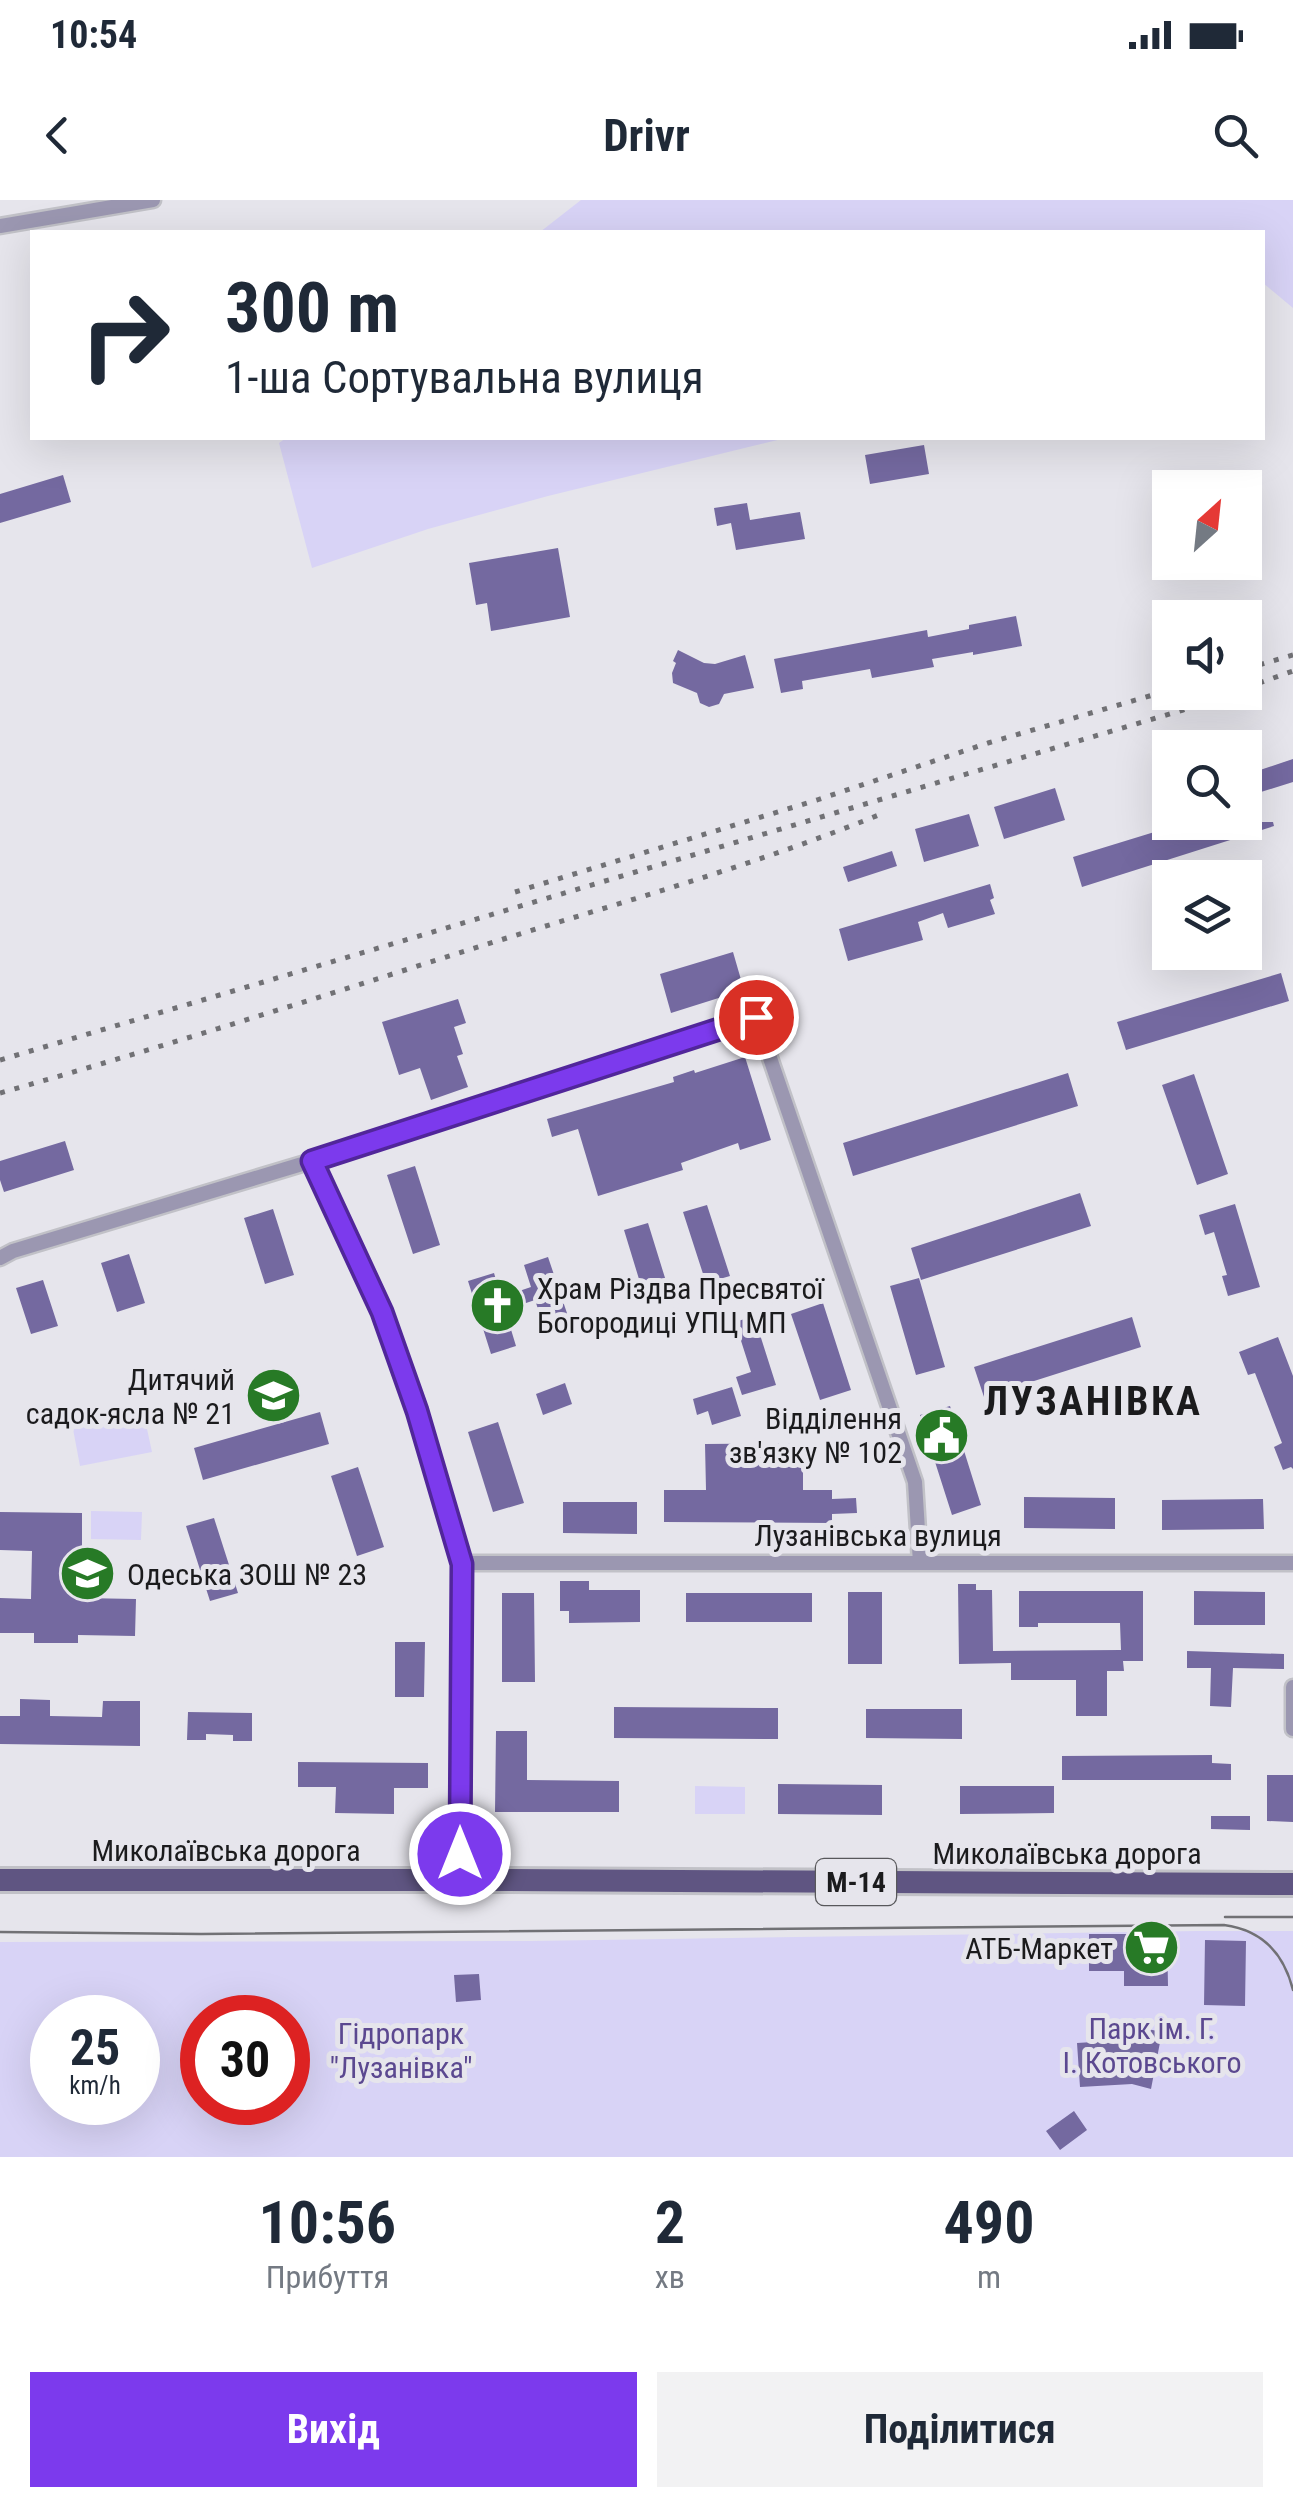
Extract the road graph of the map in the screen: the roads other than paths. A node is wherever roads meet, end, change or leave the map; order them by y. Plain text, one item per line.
1 (154, 200) edge
2 (0, 226) edge
3 (312, 1161) junction
4 (0, 1258) edge
5 (920, 1562) junction
6 (1293, 1563) edge
7 (462, 1564) junction
8 (1293, 1687) edge
9 (1293, 1729) edge
10 (0, 1880) edge
11 (460, 1880) junction
12 (1293, 1884) edge

1 - 2 street
3 - 4 street
3 - 5 street
3 - 7 street
5 - 6 street, Лузанівська вулиця
5 - 7 street, Лузанівська вулиця
7 - 11 street
8 - 9 street
10 - 11 main road, Миколаївська дорога / М-14
11 - 12 main road, Миколаївська дорога / М-14

